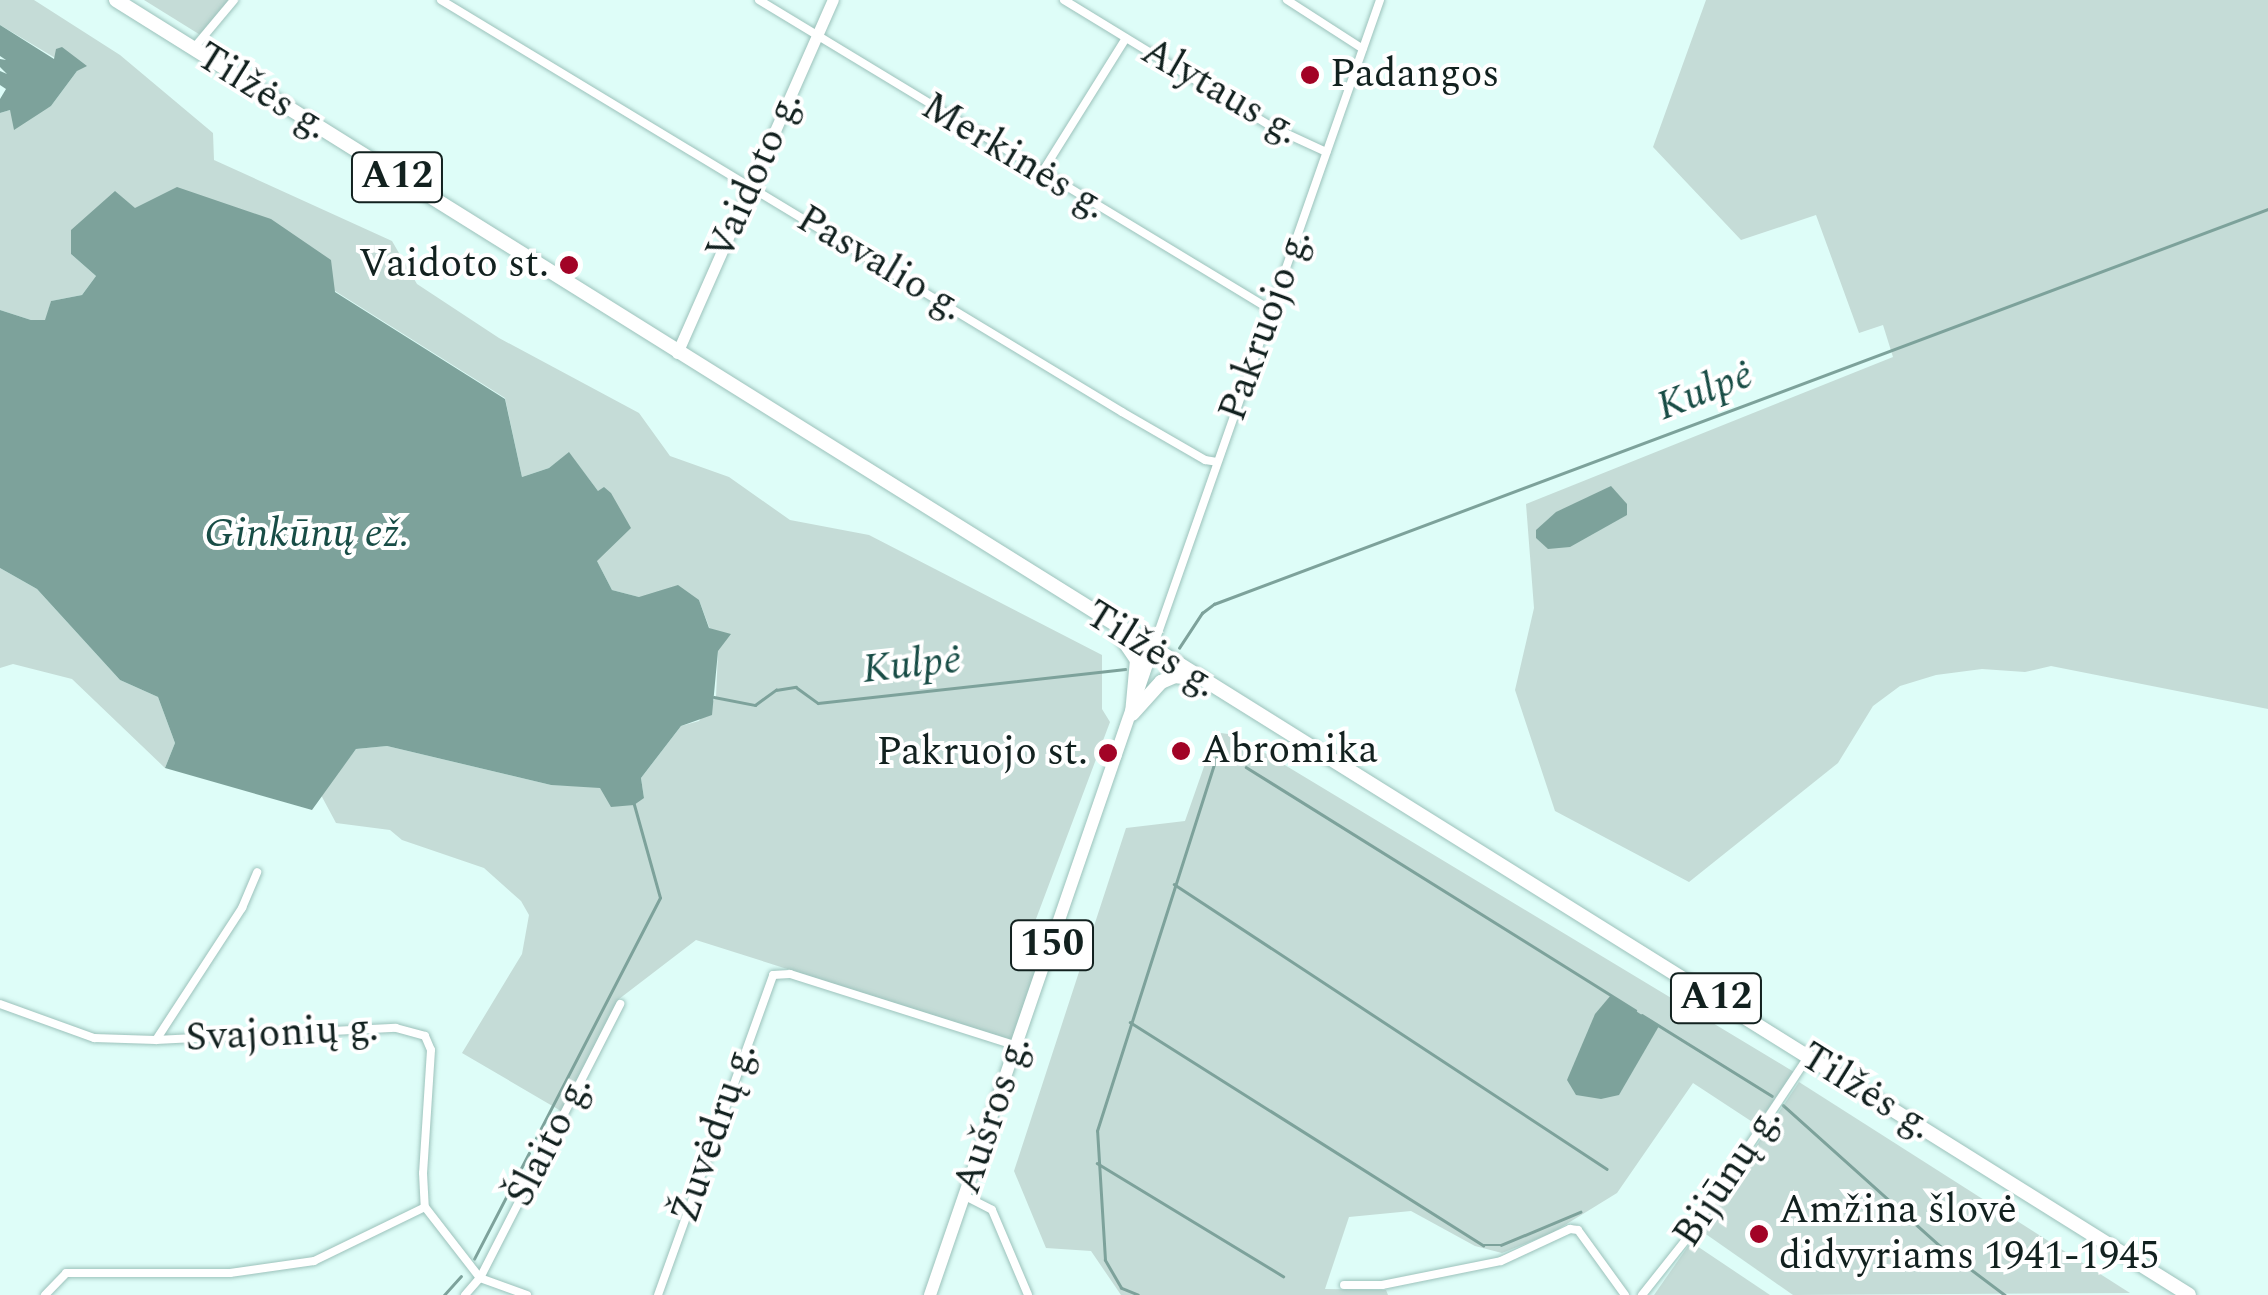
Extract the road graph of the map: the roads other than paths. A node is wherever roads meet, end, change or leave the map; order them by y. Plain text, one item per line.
1 (116, 0) edge
2 (234, 0) edge
3 (441, 0) edge
4 (758, 0) edge
5 (833, 0) edge
6 (1286, 0) edge
7 (1380, 0) edge
8 (1069, 1) edge
9 (816, 36) junction
10 (1126, 38) junction
11 (192, 48) junction
12 (1363, 49) junction
13 (1326, 152) junction
14 (1041, 174) junction
15 (752, 186) junction
16 (1271, 310) junction
17 (677, 353) junction
18 (1217, 462) junction
19 (1112, 626) junction
20 (1152, 650) junction
21 (1199, 679) junction
22 (1132, 714) junction
23 (257, 872) dead end
24 (0, 1004) edge
25 (620, 1004) dead end
26 (156, 1040) junction
27 (1017, 1046) junction
28 (1809, 1056) junction
29 (965, 1196) junction
30 (426, 1207) junction
31 (480, 1278) junction
32 (1344, 1285) dead end
33 (45, 1295) edge
34 (465, 1295) edge
35 (527, 1295) edge
36 (658, 1295) edge
37 (930, 1295) edge
38 (1028, 1295) edge
39 (1625, 1295) edge
40 (1642, 1295) edge
41 (2189, 1295) edge

1 - 11 highway, Tilžės g. / A12
2 - 11 street
3 - 15 street, Pasvalio g.
4 - 9 street, Merkinės g.
5 - 9 main road, Vaidoto g.
6 - 12 street
7 - 12 street, Pakruojo g.
8 - 10 street, Alytaus g.
9 - 14 street, Merkinės g.
9 - 15 main road, Vaidoto g.
10 - 13 street, Alytaus g.
10 - 14 street
11 - 17 highway, Tilžės g. / A12
12 - 13 street, Pakruojo g.
13 - 16 street, Pakruojo g.
14 - 16 street, Merkinės g.
15 - 17 main road, Vaidoto g.
15 - 18 street, Pasvalio g.
16 - 18 street, Pakruojo g.
17 - 19 highway, Tilžės g. / A12
18 - 20 street, Pakruojo g.
19 - 20 highway, Tilžės g. / A12
19 - 22 highway
20 - 21 highway, Tilžės g. / A12
20 - 22 main road, Aušros g. / 150
21 - 22 highway
21 - 28 highway, Tilžės g. / A12
22 - 27 main road, Aušros g. / 150
23 - 26 street
24 - 26 street, Svajonių g.
25 - 31 street, Šlaito g.
26 - 30 street, Svajonių g.
27 - 29 main road, Aušros g. / 150
27 - 36 street, Žuvėdrų g.
28 - 40 street, Bijūnų g.
28 - 41 highway, Tilžės g. / A12
29 - 37 main road, Aušros g. / 150
29 - 38 street
30 - 31 street
30 - 33 street
31 - 34 street, Šlaito g.
31 - 35 street
32 - 39 street

